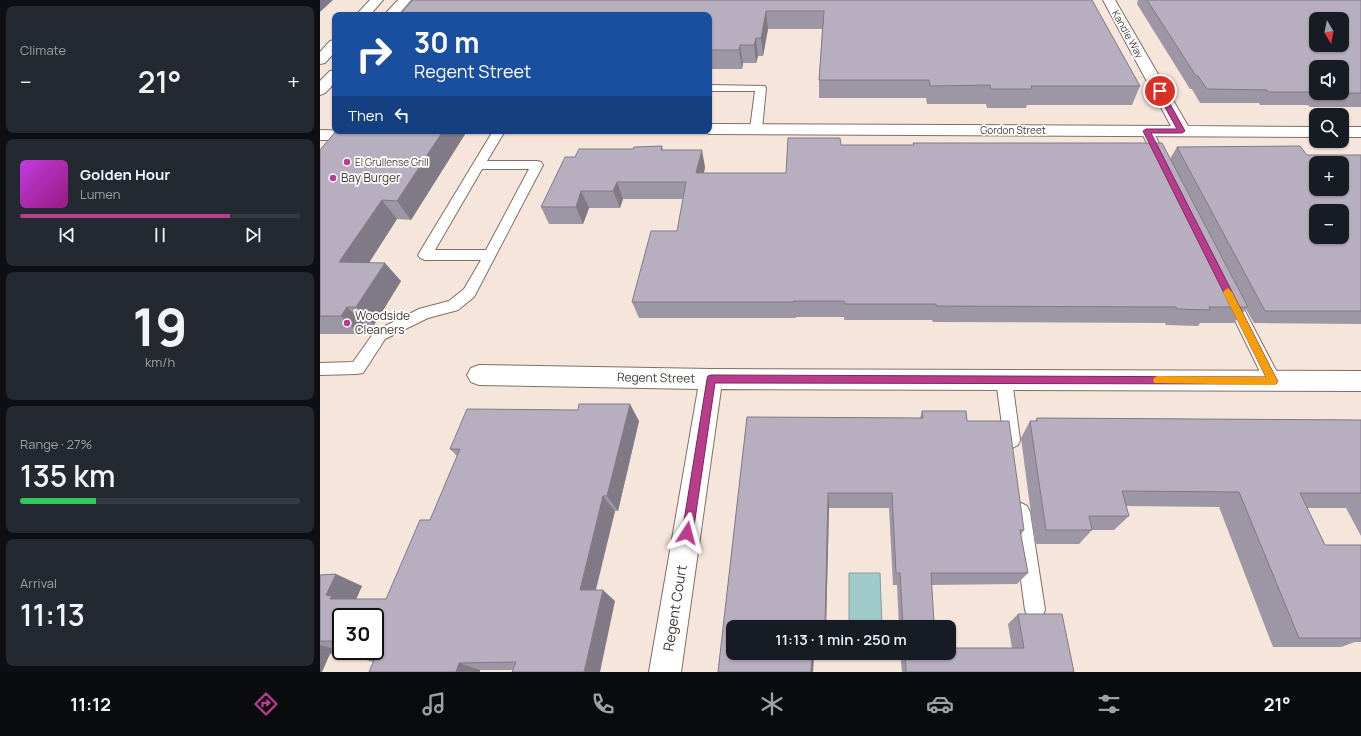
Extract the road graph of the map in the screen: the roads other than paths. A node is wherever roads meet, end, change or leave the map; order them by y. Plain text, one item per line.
1 (377, 0) edge
2 (405, 0) edge
3 (1109, 0) edge
4 (366, 12) edge
5 (394, 12) edge
6 (332, 47) edge
7 (320, 60) edge
8 (332, 77) edge
9 (712, 88) edge
10 (320, 90) edge
11 (320, 123) edge
12 (332, 123) edge
13 (712, 129) edge
14 (756, 129) junction
15 (1146, 131) junction
16 (1182, 131) junction
17 (1309, 132) edge
18 (1349, 132) edge
19 (1361, 132) edge
20 (340, 134) edge
21 (497, 134) edge
22 (320, 135) edge
23 (479, 165) junction
24 (1168, 172) edge
25 (490, 255) junction
26 (1224, 284) edge
27 (320, 369) edge
28 (479, 375) dead end
29 (711, 379) junction
30 (1004, 380) junction
31 (1273, 381) junction
32 (1361, 381) edge
33 (1014, 459) edge
34 (1019, 499) edge
35 (1035, 610) dead end
36 (665, 672) edge

1 - 4 street
2 - 5 street
3 - 16 street, Kandle Way
6 - 7 street
8 - 10 street
9 - 14 lane
11 - 12 street
13 - 14 street, Gordon Street
14 - 15 street, Gordon Street
15 - 16 street, Gordon Street
15 - 24 lane
16 - 17 street, Gordon Street
18 - 19 street
20 - 22 street
21 - 23 lane
23 - 25 lane
23 - 25 lane
25 - 27 lane
26 - 31 lane
28 - 29 street, Regent Street
29 - 30 street, Regent Street
29 - 36 street, Regent Court
30 - 31 street, Regent Street
30 - 33 lane
31 - 32 street, Regent Street
34 - 35 lane

